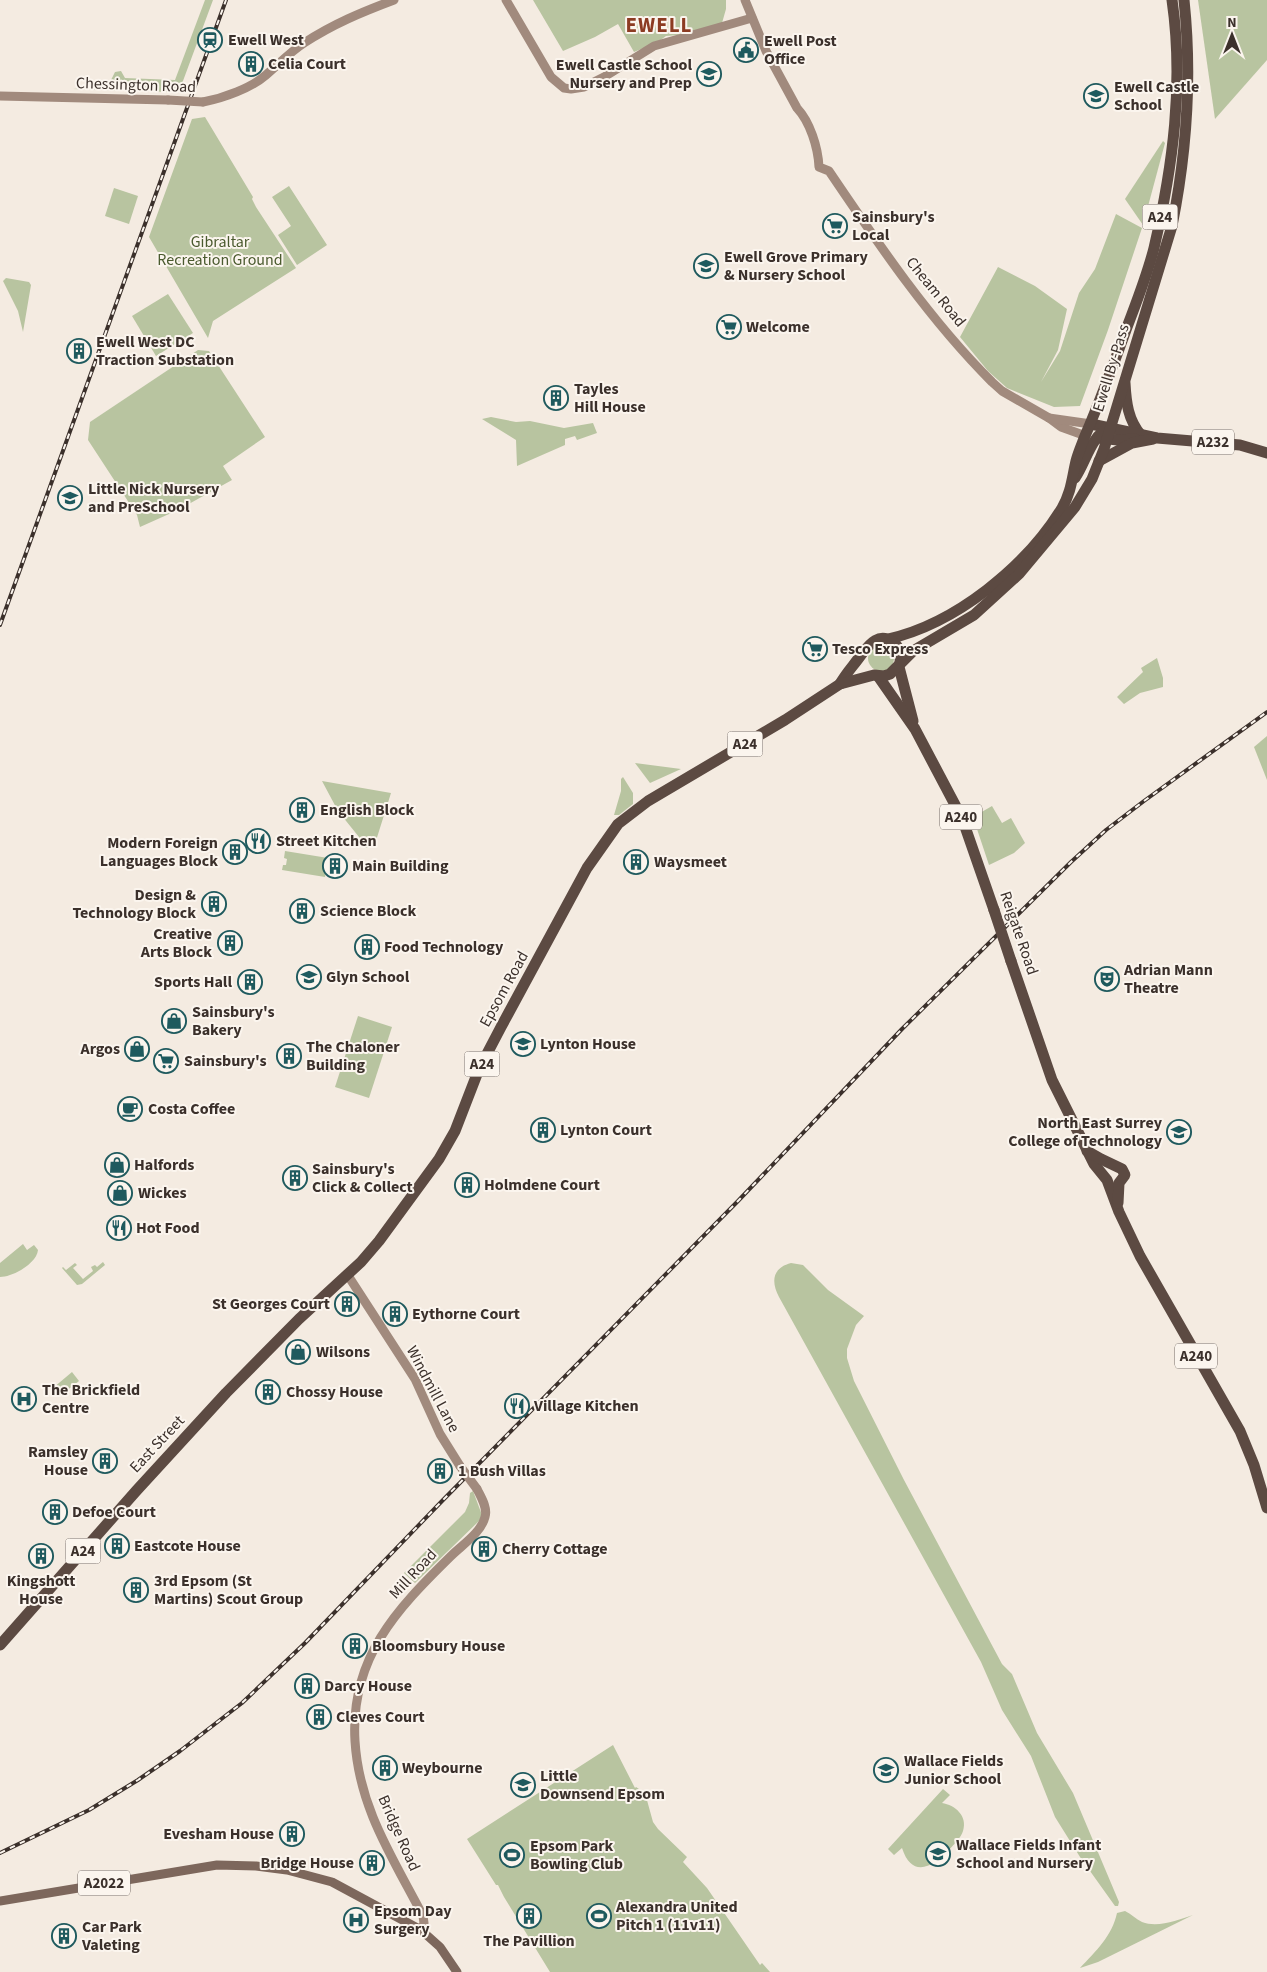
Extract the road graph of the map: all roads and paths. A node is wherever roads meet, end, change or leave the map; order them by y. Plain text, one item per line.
1 (394, 0) edge
2 (506, 0) edge
3 (745, 0) edge
4 (1172, 0) edge
5 (1184, 0) edge
6 (752, 18) junction
7 (0, 96) edge
8 (1125, 376) junction
9 (1049, 418) junction
10 (1091, 424) junction
11 (1110, 427) junction
12 (1148, 437) junction
13 (1096, 438) junction
14 (1267, 453) edge
15 (1099, 462) junction
16 (888, 640) junction
17 (863, 654) junction
18 (900, 665) junction
19 (876, 675) junction
20 (840, 684) junction
21 (915, 729) junction
22 (648, 801) joint
23 (1087, 1150) junction
24 (1114, 1165) junction
25 (1106, 1179) junction
26 (1119, 1183) junction
27 (1118, 1207) junction
28 (347, 1274) junction
29 (1267, 1508) edge
30 (485, 1519) joint
31 (0, 1645) edge
32 (370, 1656) joint
33 (0, 1901) edge
34 (421, 1930) junction
35 (457, 1972) edge

1 - 7 main road, Chessington Road, bridge
2 - 6 main road
3 - 6 main road
4 - 10 highway, Ewell By-Pass / A24
5 - 8 highway, Ewell By-Pass / A24
6 - 9 main road, Cheam Road
8 - 11 highway, Ewell By-Pass / A24
8 - 12 highway
9 - 10 main road
9 - 13 main road, Cheam Road
10 - 11 highway, A232
10 - 13 highway, Ewell By-Pass / A24
11 - 12 highway, A232
11 - 13 highway, Ewell By-Pass / A24
12 - 13 highway, A232
12 - 14 highway, A232
12 - 15 highway
13 - 15 highway, Ewell By-Pass / A24
13 - 16 highway, Ewell By-Pass / A24
15 - 18 highway, Ewell By-Pass / A24
16 - 17 highway, Ewell By-Pass / A24
16 - 18 highway
17 - 19 highway
17 - 20 highway, Ewell By-Pass / A24
18 - 19 highway, Ewell By-Pass / A24
18 - 21 highway, Reigate Road / A240
19 - 20 highway, Ewell By-Pass / A24
19 - 21 highway, Reigate Road / A240
20 - 22 highway, Ewell By-Pass / A24
21 - 23 highway, Reigate Road / A240, bridge
22 - 28 highway, Epsom Road / A24
23 - 24 highway
23 - 25 highway, Reigate Road / A240
24 - 25 highway
24 - 26 highway, Reigate Road / A240
25 - 26 highway
25 - 27 highway, Reigate Road / A240
26 - 27 highway, Reigate Road / A240
27 - 29 highway, Reigate Road / A240
28 - 30 main road, Windmill Lane, bridge
28 - 31 highway, East Street / A24
30 - 32 main road, Mill Road
32 - 34 main road, Bridge Road
33 - 34 main road, A2022
34 - 35 main road, A2022

